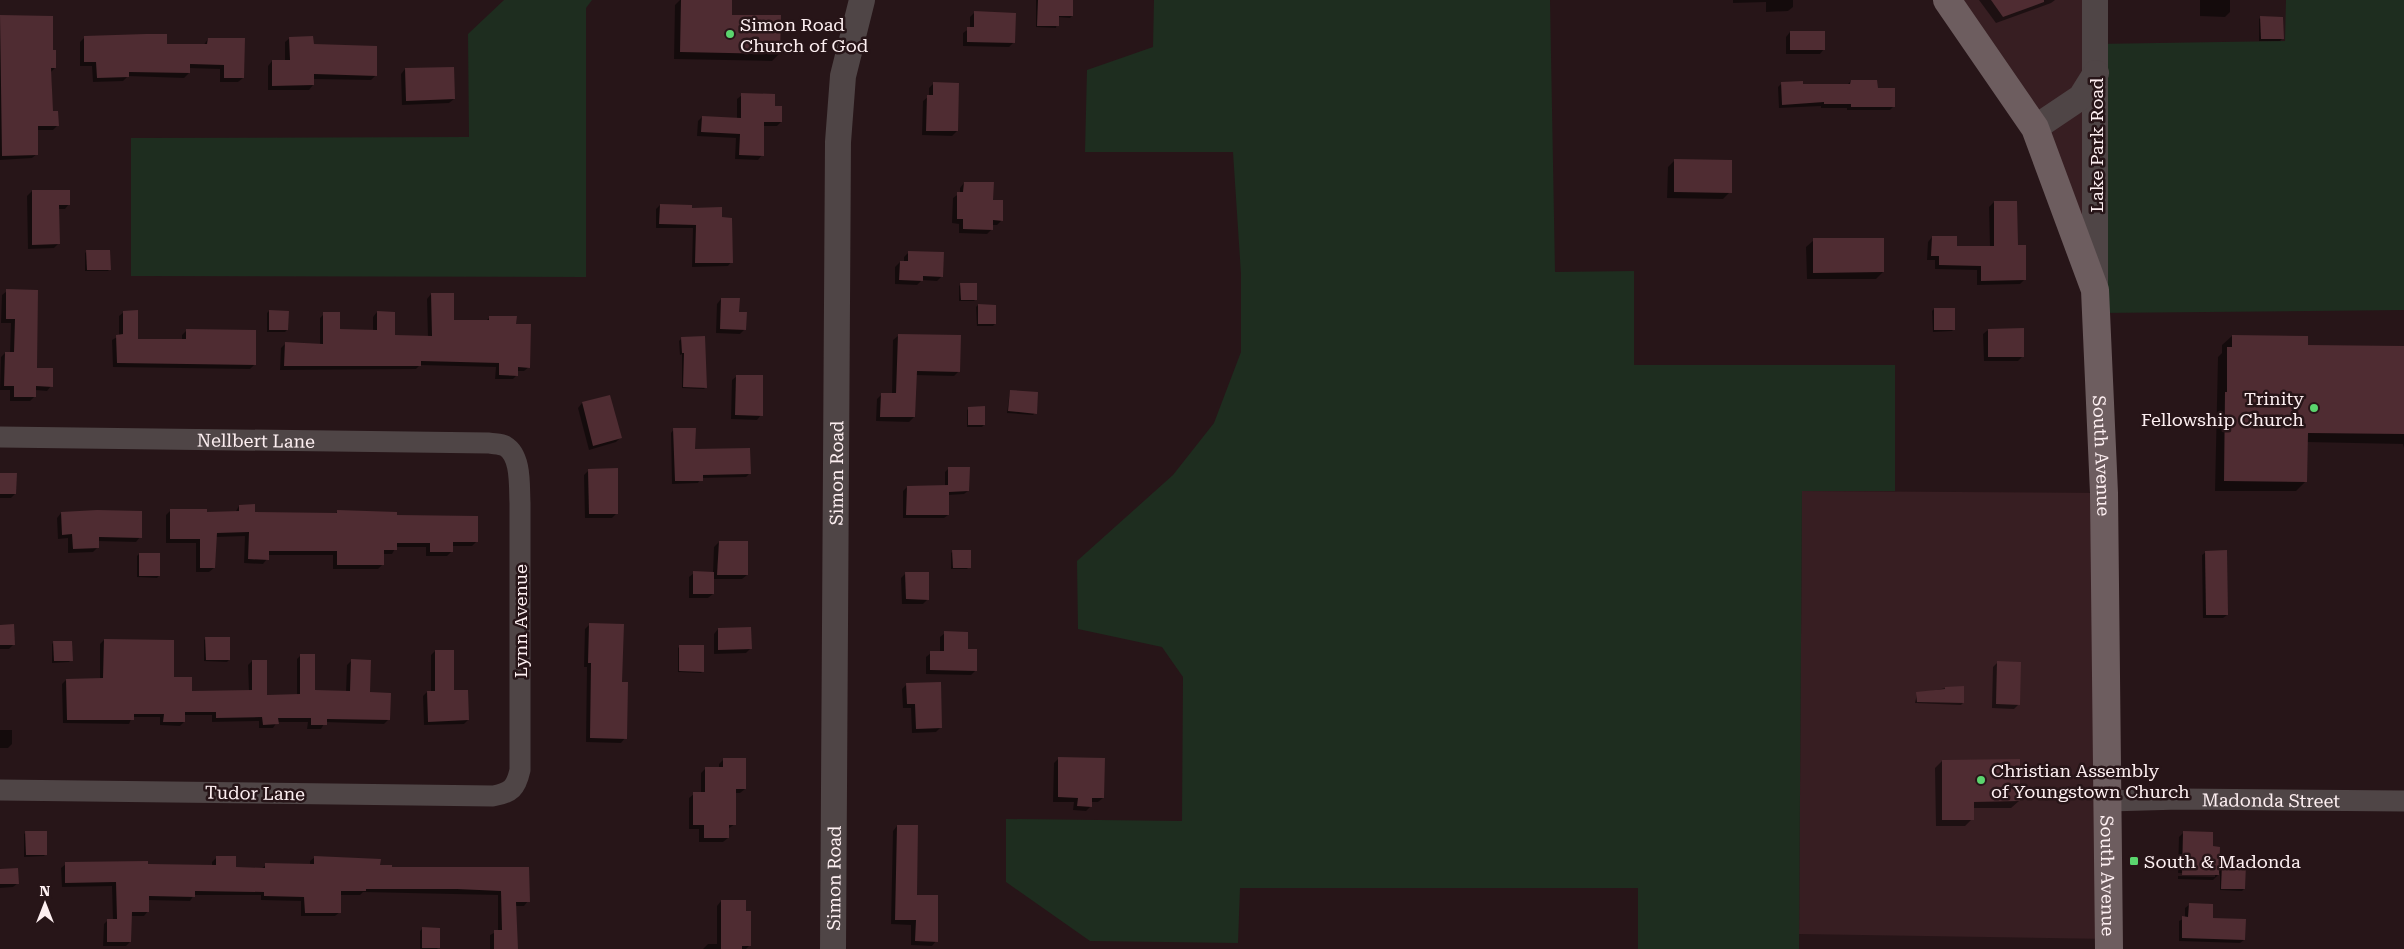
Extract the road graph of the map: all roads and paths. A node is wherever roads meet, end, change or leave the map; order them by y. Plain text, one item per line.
1 (862, 0) edge
2 (1947, 0) edge
3 (2095, 0) edge
4 (2096, 72) junction
5 (2035, 128) junction
6 (2096, 290) junction
7 (0, 437) edge
8 (510, 450) joint
9 (0, 790) edge
10 (510, 792) joint
11 (2109, 801) junction
12 (2404, 801) edge
13 (833, 949) edge
14 (2109, 949) edge

1 - 13 street, Simon Road
2 - 5 main road, South Avenue
3 - 4 street, Lake Park Road
4 - 5 street
4 - 6 street, Lake Park Road
5 - 6 main road, South Avenue
6 - 11 main road, South Avenue
7 - 8 street, Nellbert Lane
8 - 10 street, Lynn Avenue
9 - 10 street, Tudor Lane
11 - 12 street, Madonda Street
11 - 14 main road, South Avenue

